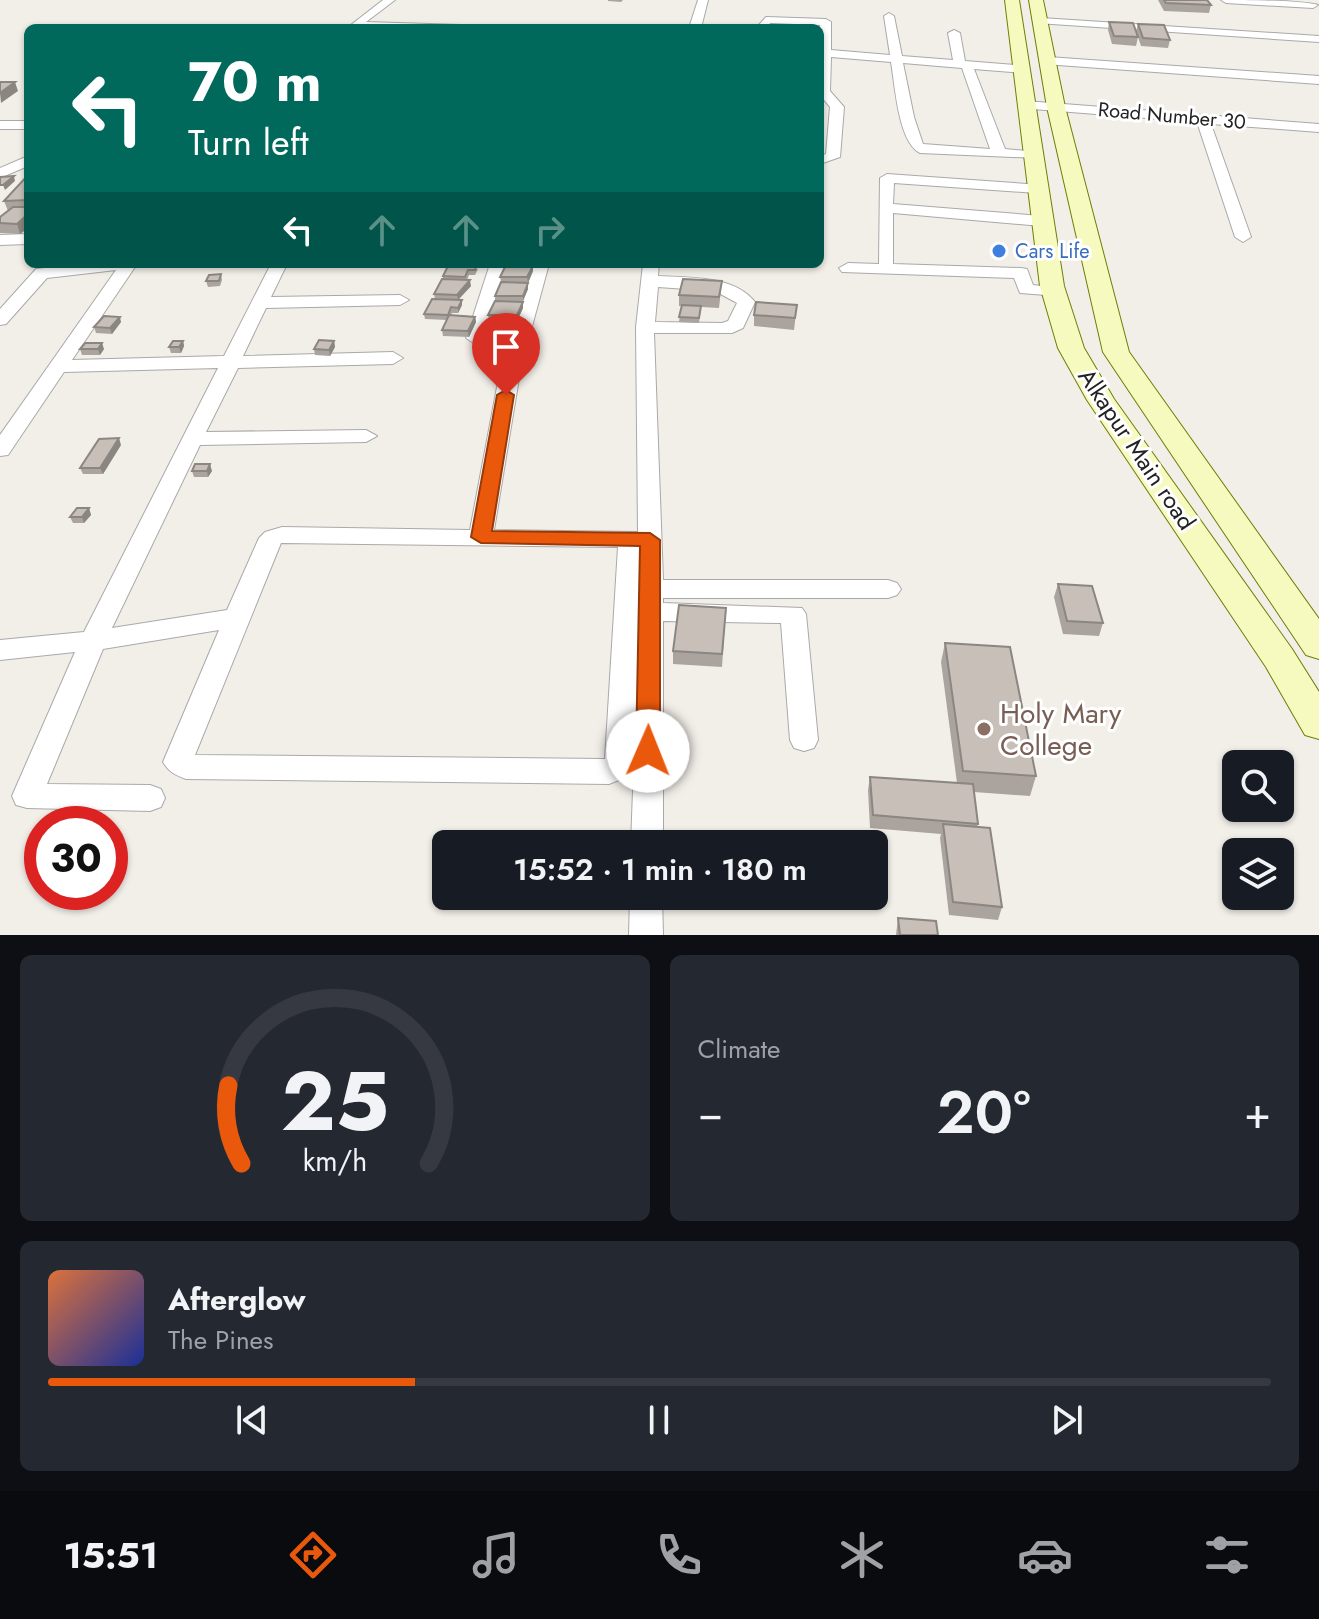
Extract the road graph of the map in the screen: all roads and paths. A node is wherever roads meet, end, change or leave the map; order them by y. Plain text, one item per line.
1 (390, 0) edge
2 (703, 0) edge
3 (1012, 0) edge
4 (1036, 0) edge
5 (1226, 0) edge
6 (1314, 6) edge
7 (889, 16) dead end
8 (1041, 21) junction
9 (357, 24) edge
10 (696, 24) edge
11 (764, 24) edge
12 (954, 33) dead end
13 (824, 38) edge
14 (1319, 39) edge
15 (824, 53) edge
16 (899, 59) junction
17 (963, 64) junction
18 (1035, 65) junction
19 (1319, 80) edge
20 (824, 92) edge
21 (1025, 105) junction
22 (1056, 107) junction
23 (1203, 119) junction
24 (0, 125) edge
25 (24, 125) edge
26 (1319, 128) edge
27 (999, 153) junction
28 (1033, 155) junction
29 (824, 159) edge
30 (24, 162) edge
31 (0, 176) edge
32 (24, 177) edge
33 (1037, 188) junction
34 (885, 208) junction
35 (1042, 221) junction
36 (1243, 237) dead end
37 (24, 239) edge
38 (0, 240) edge
39 (886, 262) dead end
40 (45, 268) edge
41 (125, 268) edge
42 (277, 268) edge
43 (497, 268) edge
44 (540, 268) edge
45 (848, 268) dead end
46 (650, 272) edge
47 (1053, 292) junction
48 (400, 300) dead end
49 (260, 303) junction
50 (4, 311) edge
51 (645, 327) junction
52 (475, 338) dead end
53 (519, 341) dead end
54 (393, 358) dead end
55 (233, 361) junction
56 (1122, 361) junction
57 (1079, 362) junction
58 (59, 366) junction
59 (511, 366) dead end
60 (366, 436) dead end
61 (195, 439) junction
62 (0, 450) edge
63 (481, 537) junction
64 (640, 540) junction
65 (888, 589) dead end
66 (651, 600) junction
67 (236, 618) junction
68 (93, 641) junction
69 (1319, 646) edge
70 (0, 650) edge
71 (1319, 724) edge
72 (804, 740) dead end
73 (150, 798) dead end
74 (647, 830) edge
75 (646, 910) edge
76 (646, 935) edge

1 - 9 street
2 - 10 street
3 - 18 street, Alkapur Main road
4 - 8 street, Alkapur Main road
5 - 6 street
7 - 16 street
8 - 14 street
8 - 18 street, Alkapur Main road
11 - 13 street
12 - 17 street
15 - 16 street
16 - 17 street
16 - 27 street
17 - 18 street
17 - 27 street
18 - 19 street
18 - 21 street, Alkapur Main road
18 - 22 street, Alkapur Main road
20 - 29 street
21 - 22 street, Road Number 30
21 - 28 street, Alkapur Main road
22 - 23 street, Road Number 30
22 - 56 street, Alkapur Main road
23 - 26 street, Road Number 30
23 - 36 street
24 - 25 street
27 - 28 street
28 - 33 street, Alkapur Main road
30 - 31 street
31 - 32 street
33 - 34 street
33 - 35 street, Alkapur Main road
34 - 35 street
34 - 39 street
35 - 47 street, Alkapur Main road
37 - 38 street
40 - 50 street
41 - 58 street
42 - 49 street
43 - 52 street
44 - 53 street
45 - 47 street
46 - 51 street
46 - 51 street
47 - 57 street, Alkapur Main road
48 - 49 street
49 - 55 street
51 - 64 street
54 - 55 street
55 - 58 street
55 - 61 street
56 - 57 street
56 - 69 street, Alkapur Main road
57 - 71 street, Alkapur Main road
58 - 62 street
59 - 63 street
60 - 61 street
61 - 68 street
63 - 64 street
63 - 67 street
64 - 66 street
64 - 67 street
65 - 66 street
66 - 72 street
66 - 74 street
67 - 68 street
68 - 70 street
68 - 73 street
75 - 76 street

